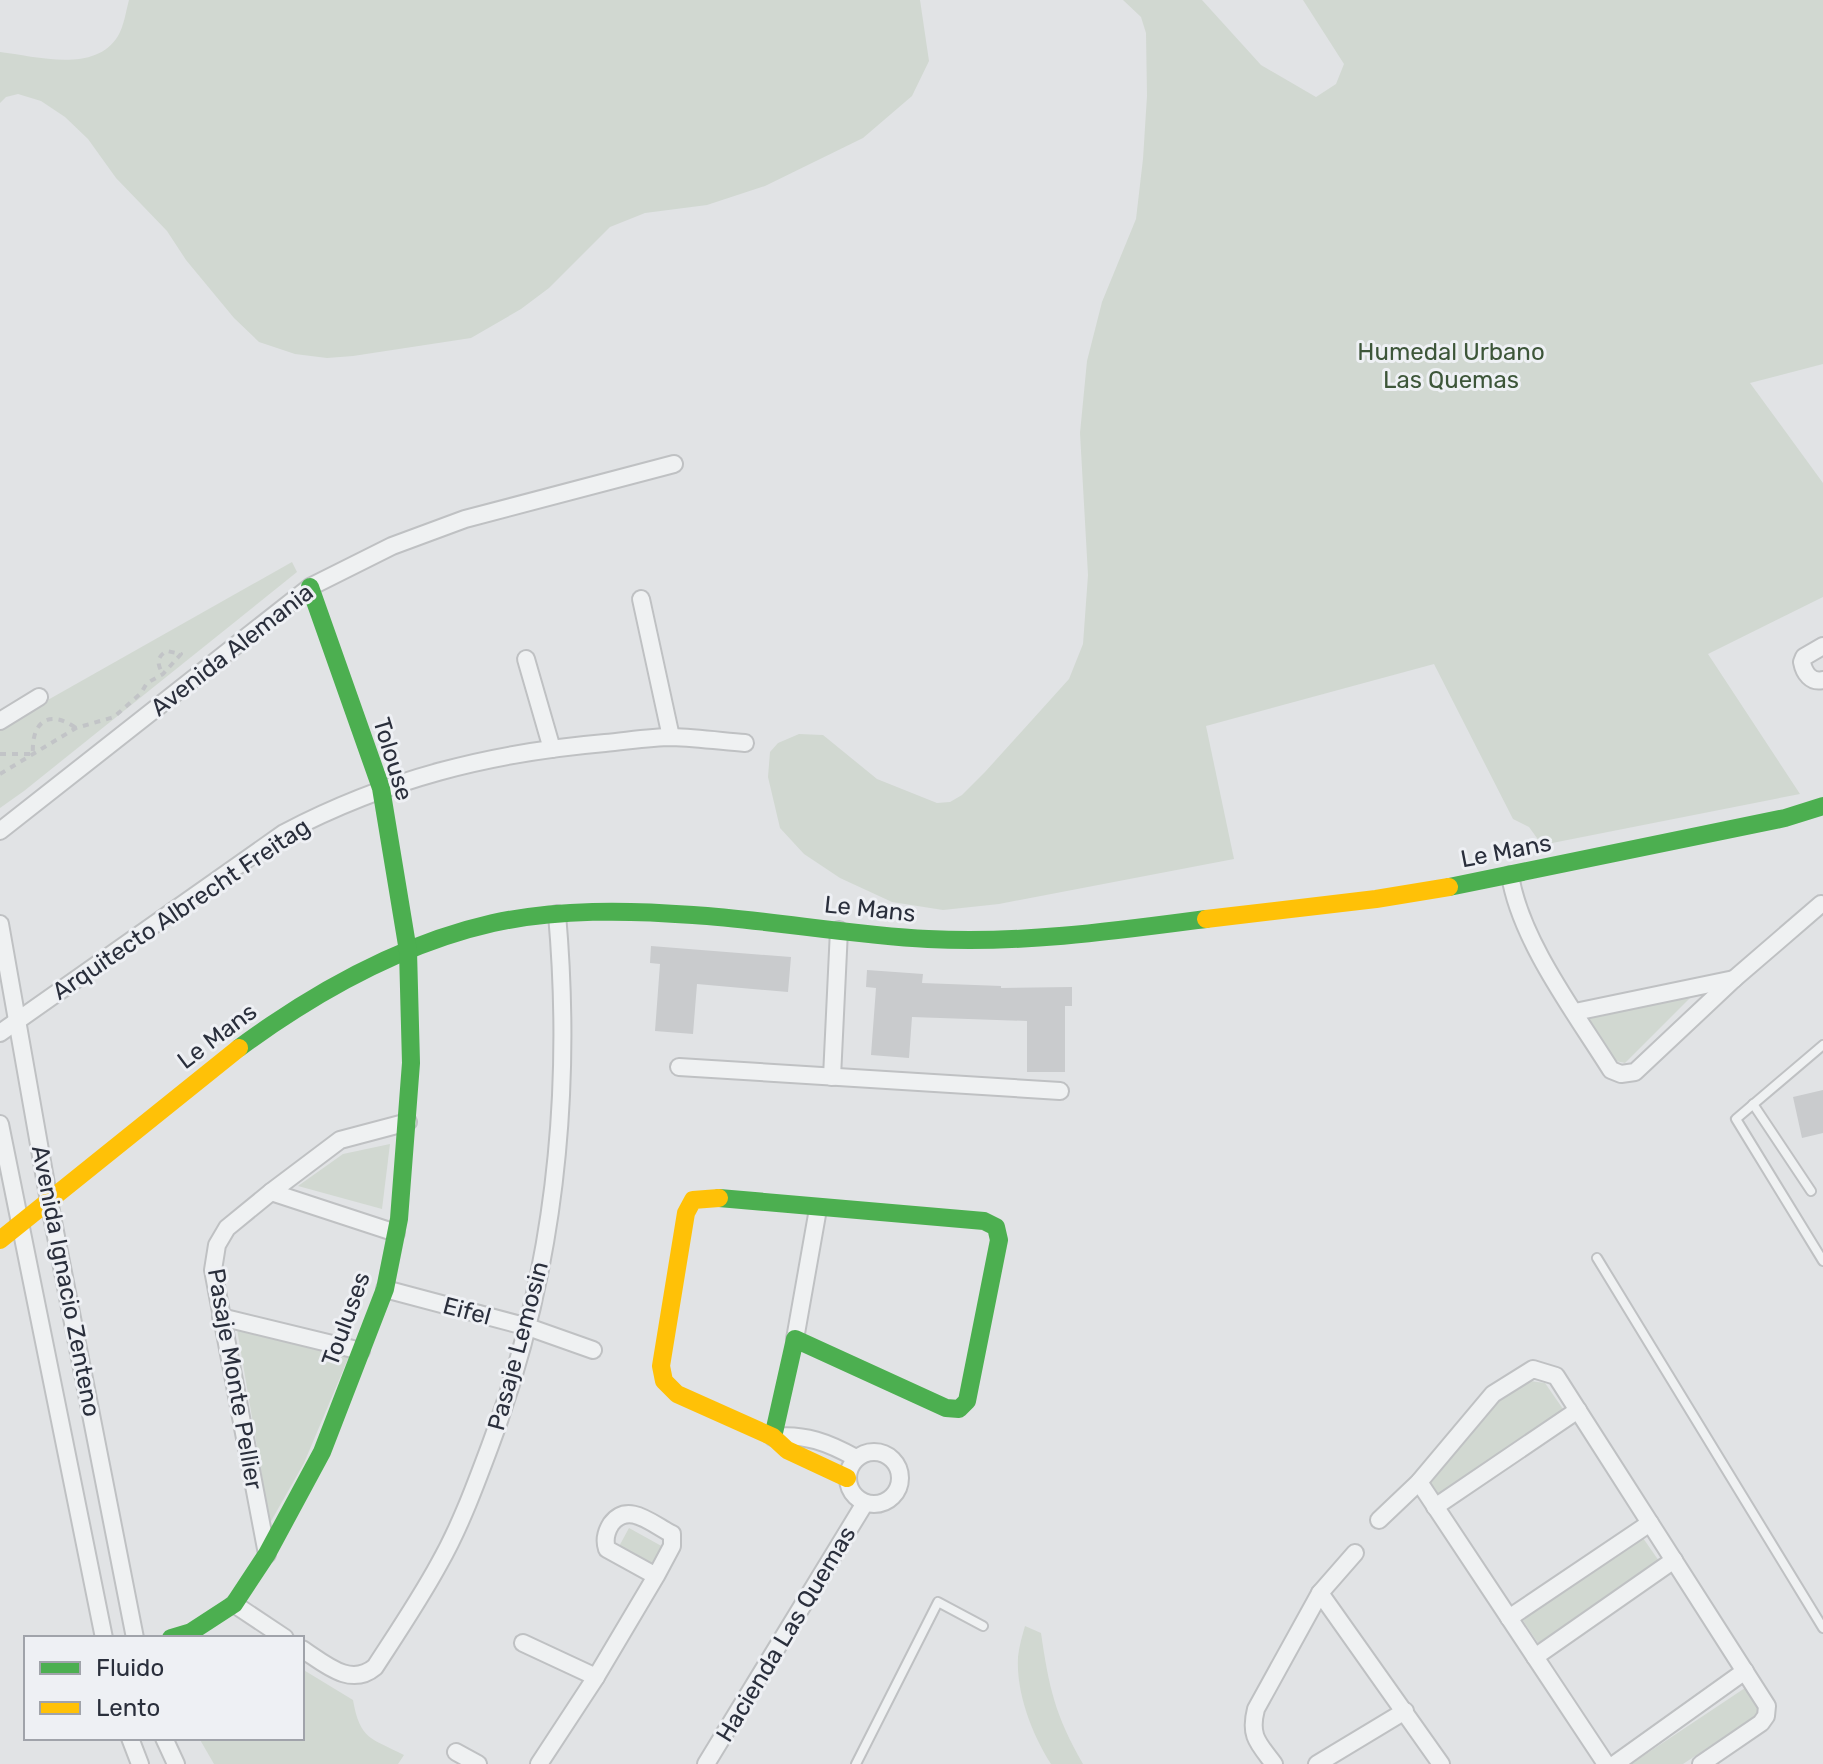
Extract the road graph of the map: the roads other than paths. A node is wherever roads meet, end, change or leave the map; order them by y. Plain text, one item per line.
1 (674, 464) dead end
2 (310, 587) junction
3 (641, 599) dead end
4 (1823, 646) edge
5 (526, 659) dead end
6 (1823, 680) edge
7 (39, 697) dead end
8 (0, 721) edge
9 (671, 737) junction
10 (745, 743) dead end
11 (552, 749) junction
12 (381, 788) junction
13 (1823, 806) edge
14 (0, 831) edge
15 (1510, 875) junction
16 (1821, 904) edge
17 (557, 914) junction
18 (0, 924) edge
19 (839, 930) junction
20 (408, 951) junction
21 (1734, 979) junction
22 (1575, 1012) junction
23 (19, 1021) junction
24 (0, 1033) edge
25 (1823, 1045) edge
26 (679, 1067) dead end
27 (832, 1077) junction
28 (1060, 1091) dead end
29 (1753, 1104) junction
30 (408, 1122) junction
31 (0, 1124) edge
32 (1811, 1191) dead end
33 (271, 1192) junction
34 (49, 1201) junction
35 (818, 1209) junction
36 (19, 1225) junction
37 (396, 1233) junction
38 (0, 1240) edge
39 (1597, 1258) dead end
40 (1823, 1261) edge
41 (385, 1289) junction
42 (221, 1317) junction
43 (528, 1327) junction
44 (795, 1339) junction
45 (593, 1350) dead end
46 (361, 1351) junction
47 (1578, 1410) junction
48 (773, 1437) junction
49 (856, 1458) junction
50 (847, 1478) junction
51 (1419, 1482) junction
52 (865, 1503) junction
53 (1435, 1507) junction
54 (1379, 1520) dead end
55 (1650, 1523) junction
56 (1355, 1553) dead end
57 (267, 1554) junction
58 (1674, 1560) junction
59 (656, 1576) dead end
60 (1320, 1593) junction
61 (234, 1604) junction
62 (1509, 1618) junction
63 (983, 1626) dead end
64 (1823, 1628) edge
65 (104, 1636) edge
66 (135, 1636) edge
67 (178, 1636) edge
68 (282, 1636) edge
69 (523, 1643) dead end
70 (304, 1650) edge
71 (1535, 1657) junction
72 (1745, 1671) junction
73 (596, 1677) junction
74 (1405, 1711) junction
75 (131, 1740) edge
76 (165, 1740) edge
77 (456, 1752) dead end
78 (140, 1764) edge
79 (176, 1764) edge
80 (478, 1764) edge
81 (539, 1764) edge
82 (706, 1764) edge
83 (856, 1764) edge
84 (1274, 1764) edge
85 (1317, 1764) edge
86 (1441, 1764) edge
87 (1606, 1764) edge
88 (1615, 1764) edge
89 (1701, 1764) edge

1 - 2 street, Avenida Alemania
2 - 12 street, Tolouse
2 - 14 street, Avenida Alemania
3 - 9 street
4 - 6 street
5 - 11 street
7 - 8 street
9 - 10 street, Arquitecto Albrecht Freitag
9 - 11 street, Arquitecto Albrecht Freitag
11 - 12 street, Arquitecto Albrecht Freitag
12 - 20 street, Tolouse
12 - 23 street, Arquitecto Albrecht Freitag
13 - 15 street, Le Mans
15 - 19 street, Le Mans
15 - 22 street
16 - 21 street
17 - 19 street, Le Mans
17 - 20 street, Le Mans
17 - 43 street, Pasaje Lemosin
18 - 23 street, Avenida Ignacio Zenteno
19 - 27 street
20 - 30 street, Touluses
20 - 34 street, Le Mans
21 - 22 street
21 - 22 street
23 - 24 street, Arquitecto Albrecht Freitag
23 - 34 street, Avenida Ignacio Zenteno
25 - 29 lane
26 - 27 street
27 - 28 street
29 - 32 lane
29 - 40 lane
30 - 33 street, Pasaje Monte Pellier
30 - 37 street, Touluses
31 - 36 street, Avenida Ignacio Zenteno
33 - 37 street
33 - 42 street, Pasaje Monte Pellier
34 - 36 street, Le Mans
34 - 66 street, Avenida Ignacio Zenteno
35 - 44 street
35 - 44 street
35 - 48 street
36 - 38 street, Le Mans
36 - 65 street, Avenida Ignacio Zenteno
37 - 41 street, Touluses
39 - 64 lane
41 - 43 street, Eifel
41 - 46 street, Touluses
42 - 46 street
42 - 57 street, Pasaje Monte Pellier
43 - 45 street, Eifel
43 - 70 street, Pasaje Lemosin
44 - 48 street
46 - 57 street, Touluses
47 - 51 street
47 - 53 street
47 - 55 street
48 - 49 street
48 - 50 street
49 - 50 street
49 - 52 street, Hacienda Las Quemas
50 - 52 street, Hacienda Las Quemas
51 - 53 street
51 - 54 street
52 - 82 street, Hacienda Las Quemas
53 - 62 street
55 - 58 street
55 - 62 street
56 - 60 street
57 - 61 street, Touluses
58 - 71 street
58 - 72 street
59 - 73 street
60 - 74 street
60 - 84 street
61 - 67 street, Touluses
61 - 68 street
62 - 71 street
63 - 83 lane
69 - 73 street
71 - 87 street
72 - 88 street
72 - 89 street
73 - 81 street
74 - 85 street
74 - 86 street
75 - 78 street
76 - 79 street
77 - 80 street

